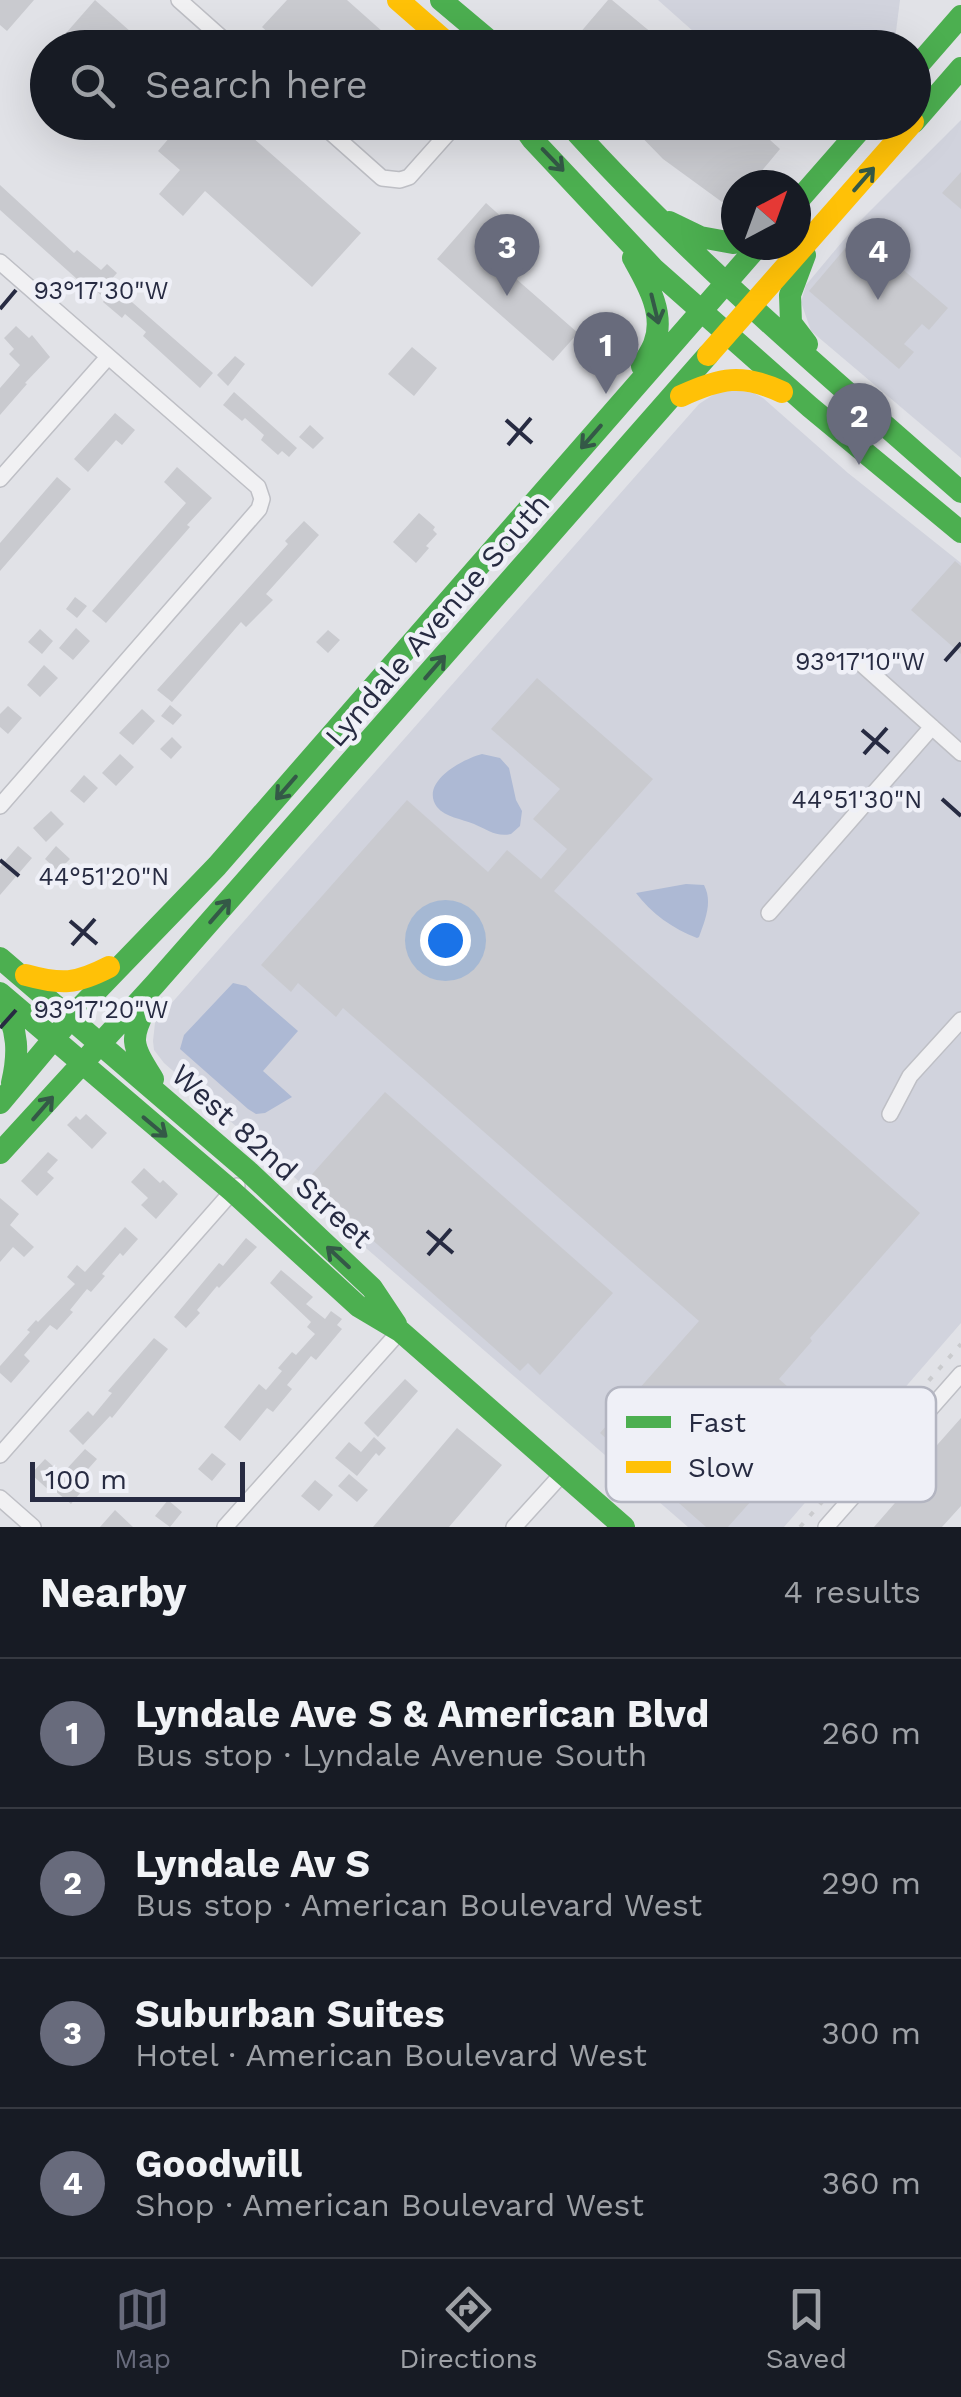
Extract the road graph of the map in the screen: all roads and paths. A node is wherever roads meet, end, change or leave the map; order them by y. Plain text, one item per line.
1 (179, 0) edge
2 (398, 0) edge
3 (441, 0) edge
4 (961, 16) edge
5 (213, 30) edge
6 (432, 30) edge
7 (477, 30) edge
8 (931, 50) edge
9 (961, 68) edge
10 (931, 102) edge
11 (339, 140) edge
12 (442, 140) edge
13 (533, 140) edge
14 (583, 140) edge
15 (851, 140) edge
16 (897, 140) edge
17 (811, 185) edge
18 (640, 202) junction
19 (814, 236) junction
20 (622, 237) junction
21 (721, 242) edge
22 (746, 260) edge
23 (0, 262) edge
24 (725, 284) junction
25 (752, 307) junction
26 (701, 311) junction
27 (728, 334) junction
28 (108, 357) junction
29 (833, 379) junction
30 (638, 383) junction
31 (669, 402) junction
32 (810, 407) junction
33 (0, 479) edge
34 (961, 492) edge
35 (961, 532) edge
36 (856, 659) dead end
37 (932, 727) junction
38 (961, 753) edge
39 (0, 806) edge
40 (769, 913) dead end
41 (0, 958) edge
42 (125, 958) junction
43 (19, 973) junction
44 (156, 984) junction
45 (0, 994) edge
46 (72, 1018) junction
47 (961, 1020) edge
48 (52, 1040) junction
49 (100, 1043) junction
50 (81, 1064) junction
51 (5, 1097) edge
52 (172, 1106) junction
53 (890, 1114) dead end
54 (0, 1153) edge
55 (250, 1172) junction
56 (232, 1191) junction
57 (400, 1332) junction
58 (961, 1374) edge
59 (936, 1402) edge
60 (0, 1456) edge
61 (562, 1473) junction
62 (0, 1498) edge
63 (848, 1502) edge
64 (33, 1527) edge
65 (225, 1527) edge
66 (514, 1527) edge
67 (624, 1527) edge
68 (826, 1527) edge

1 - 5 street
2 - 6 main road
3 - 7 main road
4 - 8 main road
9 - 10 main road, Lyndale Avenue South
11 - 12 street
13 -> 20 main road
14 - 18 main road
15 - 17 main road
19 -> 16 main road, Lyndale Avenue South
18 - 21 main road
18 - 24 main road
19 - 25 main road, Lyndale Avenue South
19 - 29 main road
20 - 26 main road
20 -> 30 main road
22 - 24 main road, Lyndale Avenue South
23 - 28 street
24 - 25 main road
24 - 26 main road, Lyndale Avenue South
25 - 27 main road, Lyndale Avenue South
25 - 29 main road
26 - 27 main road
26 - 30 main road, Lyndale Avenue South
27 - 31 main road, Lyndale Avenue South
27 - 32 main road
28 - 33 street
28 - 39 street
29 - 34 main road
30 -> 42 main road, Lyndale Avenue South
31 - 32 main road
44 -> 31 main road, Lyndale Avenue South
32 - 35 main road
36 - 37 street
37 - 38 street
37 - 40 street
41 - 43 main road, West 82nd Street
42 - 43 main road
42 - 46 main road, Lyndale Avenue South
43 - 46 main road, West 82nd Street
44 - 49 main road, Lyndale Avenue South
44 - 52 main road
45 - 48 main road, West 82nd Street
45 - 51 main road
46 - 48 main road, Lyndale Avenue South
46 - 49 main road, West 82nd Street
47 - 53 street
48 - 50 main road, West 82nd Street
48 - 51 main road, Lyndale Avenue South
49 - 50 main road, Lyndale Avenue South
49 - 52 main road, West 82nd Street
54 -> 50 main road, Lyndale Avenue South
50 -> 56 main road, West 82nd Street
52 - 55 main road, West 82nd Street
55 - 56 street
57 -> 55 main road, West 82nd Street
56 - 57 main road, West 82nd Street
56 - 60 street
57 - 61 main road, West 82nd Street
57 - 65 street
58 - 59 street
61 - 66 street
61 - 67 main road, West 82nd Street
62 - 64 street
63 - 68 street

